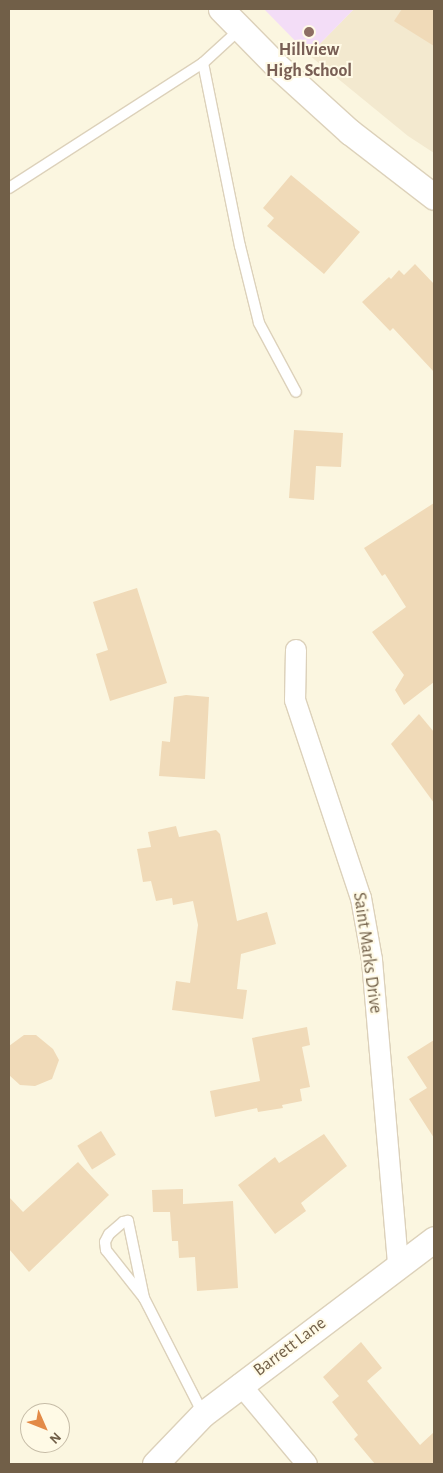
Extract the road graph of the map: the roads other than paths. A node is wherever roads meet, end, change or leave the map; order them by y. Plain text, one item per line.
1 (221, 9) edge
2 (239, 30) junction
3 (203, 63) junction
4 (9, 188) edge
5 (434, 197) edge
6 (296, 392) dead end
7 (296, 650) dead end
8 (434, 1239) edge
9 (398, 1265) junction
10 (144, 1298) junction
11 (240, 1384) junction
12 (203, 1414) junction
13 (155, 1464) edge
14 (307, 1464) edge

1 - 2 street
2 - 3 lane
2 - 5 street
3 - 4 lane
3 - 6 lane
7 - 9 street, Saint Marks Drive
8 - 9 street, Barrett Lane
9 - 11 street, Barrett Lane
10 - 10 lane
10 - 12 lane
11 - 12 street, Barrett Lane
11 - 14 street
12 - 13 street, Barrett Lane

